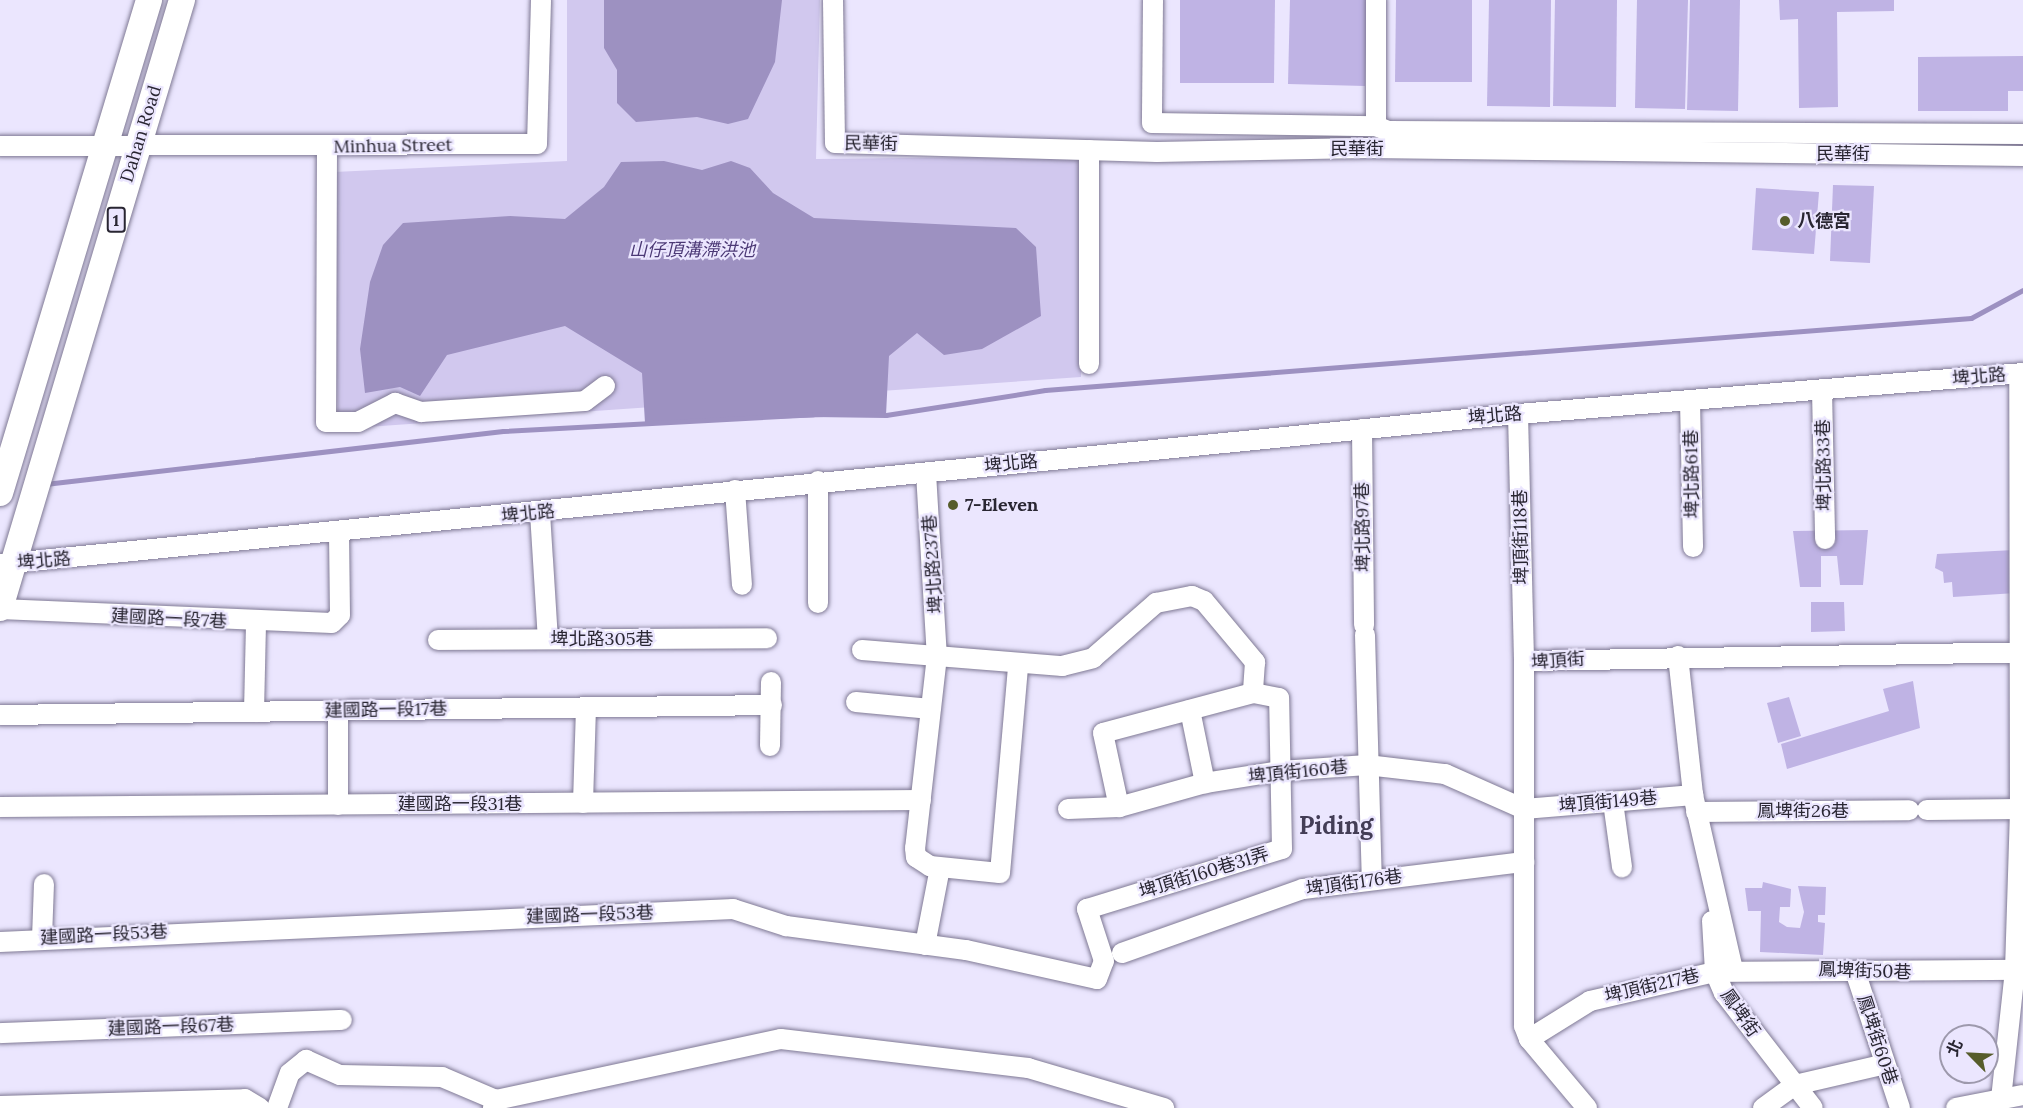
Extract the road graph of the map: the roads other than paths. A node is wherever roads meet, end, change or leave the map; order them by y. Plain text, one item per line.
1 (149, 0) edge
2 (182, 0) edge
3 (541, 0) edge
4 (833, 0) edge
5 (1153, 0) edge
6 (1376, 0) edge
7 (1376, 126) junction
8 (2023, 134) edge
9 (0, 146) edge
10 (327, 146) junction
11 (105, 148) junction
12 (137, 148) junction
13 (1089, 150) junction
14 (2023, 156) edge
15 (1089, 364) dead end
16 (2021, 373) edge
17 (605, 386) dead end
18 (1822, 390) junction
19 (1690, 401) junction
20 (1518, 414) junction
21 (1362, 429) junction
22 (926, 473) junction
23 (818, 481) junction
24 (735, 490) junction
25 (0, 493) edge
26 (540, 513) junction
27 (339, 532) junction
28 (1825, 540) dead end
29 (1694, 547) dead end
30 (11, 558) edge
31 (742, 585) dead end
32 (818, 603) dead end
33 (0, 609) edge
34 (256, 623) junction
35 (766, 638) dead end
36 (548, 639) junction
37 (438, 640) dead end
38 (862, 650) dead end
39 (2022, 652) edge
40 (937, 656) junction
41 (1678, 656) junction
42 (1524, 661) junction
43 (1018, 667) junction
44 (771, 682) dead end
45 (1253, 693) junction
46 (856, 702) dead end
47 (772, 705) junction
48 (586, 708) junction
49 (931, 709) junction
50 (1190, 710) junction
51 (338, 711) junction
52 (254, 712) junction
53 (0, 715) edge
54 (770, 746) dead end
55 (1366, 765) junction
56 (1281, 771) junction
57 (1205, 783) junction
58 (921, 800) junction
59 (1613, 802) junction
60 (583, 803) junction
61 (1695, 803) junction
62 (338, 805) junction
63 (0, 807) edge
64 (1119, 807) junction
65 (1068, 809) dead end
66 (1524, 809) junction
67 (2020, 810) junction
68 (1524, 862) junction
69 (1622, 867) dead end
70 (940, 868) junction
71 (1372, 880) junction
72 (44, 884) dead end
73 (1087, 909) joint
74 (42, 938) junction
75 (0, 942) edge
76 (925, 945) junction
77 (1122, 953) dead end
78 (2015, 970) junction
79 (1724, 971) junction
80 (1855, 971) junction
81 (342, 1020) dead end
82 (0, 1033) edge
83 (1529, 1039) junction
84 (1885, 1064) junction
85 (1795, 1085) junction
86 (2001, 1099) junction
87 (2022, 1099) edge
88 (494, 1104) edge
89 (0, 1106) edge
90 (260, 1108) edge
91 (277, 1108) edge
92 (1164, 1108) edge
93 (1587, 1108) edge
94 (1763, 1108) edge
95 (1813, 1108) edge
96 (1900, 1108) edge
97 (1956, 1108) edge

1 - 11 main road, Dahan Road / 1
2 - 12 main road, Dahan Road / 1
3 - 10 street, Minhua Street
4 - 13 street, 民華街
5 - 7 street
6 - 7 street
7 - 8 street
9 - 11 street, Minhua Street
10 - 12 street, Minhua Street
10 - 17 street
11 - 12 street, Minhua Street
11 - 25 main road, Dahan Road / 1
12 - 30 main road, Dahan Road / 1
13 - 14 street, 民華街
13 - 15 street
16 - 18 street, 埤北路
16 - 39 street
18 - 19 street, 埤北路
18 - 28 street, 埤北路33巷
19 - 20 street, 埤北路
19 - 29 street, 埤北路61巷
20 - 21 street, 埤北路
20 - 42 street, 埤頂街118巷
21 - 22 street, 埤北路
21 - 55 street, 埤北路97巷
22 - 23 street, 埤北路
22 - 40 street, 埤北路237巷
23 - 24 street, 埤北路
23 - 32 street
24 - 26 street, 埤北路
24 - 31 street
26 - 27 street, 埤北路
26 - 36 street
27 - 30 street, 埤北路
27 - 34 street, 建國路一段7巷
30 - 33 main road, 1
33 - 34 street, 建國路一段7巷
34 - 52 street
35 - 36 street, 埤北路305巷
36 - 37 street, 埤北路305巷
38 - 40 street
39 - 41 street, 埤頂街
39 - 67 street
40 - 43 street
40 - 49 street, 埤北路237巷
41 - 42 street, 埤頂街
41 - 61 street, 鳳埤街
42 - 66 street, 埤頂街
43 - 45 street
43 - 70 street
44 - 47 street
45 - 50 street
45 - 56 street
46 - 49 street
47 - 48 street, 建國路一段17巷
47 - 54 street
48 - 51 street, 建國路一段17巷
48 - 60 street
49 - 58 street, 埤北路237巷
50 - 57 street
50 - 64 street
51 - 52 street, 建國路一段17巷
51 - 62 street
52 - 53 street, 建國路一段17巷
55 - 56 street, 埤頂街160巷
55 - 66 street, 埤頂街160巷
55 - 71 street, 埤北路97巷
56 - 57 street, 埤頂街160巷
56 - 73 street, 埤頂街160巷31弄
57 - 64 street, 埤頂街160巷
58 - 60 street, 建國路一段31巷
58 - 70 street, 埤北路237巷
59 - 61 street, 埤頂街149巷
59 - 66 street, 埤頂街149巷
59 - 69 street
60 - 62 street, 建國路一段31巷
61 - 67 street, 鳳埤街26巷
61 - 79 street, 鳳埤街
62 - 63 street, 建國路一段31巷
64 - 65 street, 埤頂街160巷
66 - 68 street, 埤頂街
67 - 78 street
68 - 71 street, 埤頂街176巷
68 - 83 street, 埤頂街
70 - 76 street
71 - 77 street, 埤頂街176巷
72 - 74 street
73 - 76 street, 建國路一段53巷
74 - 75 street, 建國路一段53巷
74 - 76 street, 建國路一段53巷
78 - 80 street, 鳳埤街50巷
78 - 86 street
79 - 80 street, 鳳埤街50巷
79 - 83 street, 埤頂街217巷
79 - 85 street, 鳳埤街
80 - 84 street, 鳳埤街60巷
81 - 82 street, 建國路一段67巷
83 - 93 street
84 - 85 street
84 - 96 street, 鳳埤街60巷
85 - 94 street
85 - 95 street, 鳳埤街
86 - 87 street
86 - 97 street
88 - 91 street
88 - 92 street
89 - 90 street

